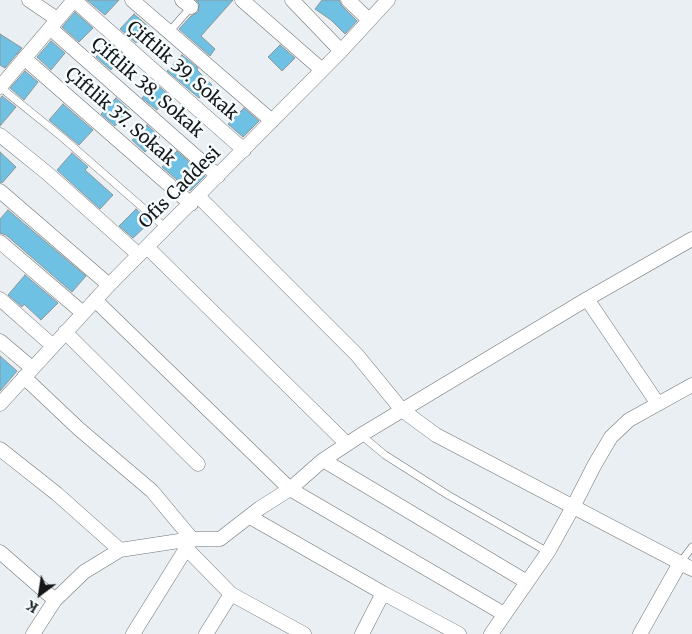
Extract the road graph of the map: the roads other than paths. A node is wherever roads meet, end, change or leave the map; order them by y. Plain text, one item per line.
1 (29, 0) edge
2 (74, 0) edge
3 (132, 0) edge
4 (242, 0) edge
5 (292, 0) edge
6 (348, 0) edge
7 (388, 0) edge
8 (186, 4) edge
9 (369, 20) junction
10 (54, 24) junction
11 (169, 32) junction
12 (341, 51) junction
13 (24, 58) junction
14 (322, 70) junction
15 (1, 84) edge
16 (272, 121) junction
17 (0, 135) edge
18 (244, 150) junction
19 (218, 176) junction
20 (0, 191) edge
21 (194, 200) junction
22 (166, 228) junction
23 (692, 238) edge
24 (0, 242) edge
25 (143, 251) junction
26 (109, 285) junction
27 (0, 299) edge
28 (587, 299) junction
29 (95, 300) junction
30 (83, 313) junction
31 (65, 332) junction
32 (0, 341) edge
33 (53, 346) junction
34 (28, 373) junction
35 (692, 385) edge
36 (1, 402) edge
37 (658, 404) junction
38 (402, 410) junction
39 (361, 435) junction
40 (347, 444) junction
41 (0, 449) edge
42 (323, 460) junction
43 (198, 464) dead end
44 (290, 488) junction
45 (573, 507) junction
46 (250, 517) junction
47 (189, 544) junction
48 (692, 547) edge
49 (120, 550) junction
50 (0, 552) edge
51 (548, 552) junction
52 (686, 566) edge
53 (527, 582) junction
54 (383, 593) junction
55 (232, 594) junction
56 (55, 600) junction
57 (504, 614) junction
58 (642, 633) edge
59 (33, 634) edge
60 (132, 634) edge
61 (206, 634) edge
62 (304, 634) edge
63 (362, 634) edge
64 (459, 634) edge
65 (491, 634) edge

1 - 10 street, Çiftlik 38. Sokak
2 - 10 street
2 - 18 street, Çiftlik 39. Sokak
3 - 11 street
4 - 14 street
5 - 12 street
6 - 9 street
7 - 9 street, Ofis Caddesi
8 - 11 lane
9 - 12 street, Ofis Caddesi
10 - 13 street
10 - 19 street, Çiftlik 38. Sokak
11 - 16 street
12 - 14 street, Ofis Caddesi
13 - 15 street
13 - 21 street, Çiftlik 37. Sokak
14 - 16 street, Ofis Caddesi
15 - 22 lane
16 - 18 street, Ofis Caddesi
17 - 25 street
18 - 19 street, Ofis Caddesi
19 - 21 street, Ofis Caddesi
20 - 26 street
21 - 22 street, Ofis Caddesi
21 - 38 street, Çiftlik 37. Sokak
22 - 25 street, Ofis Caddesi
23 - 28 street
24 - 30 street
25 - 26 street, Ofis Caddesi
25 - 40 street
26 - 29 street, Ofis Caddesi
27 - 33 street
28 - 37 street
28 - 38 street
29 - 30 street, Ofis Caddesi
29 - 44 street
30 - 31 street, Ofis Caddesi
31 - 33 street, Ofis Caddesi
31 - 43 street
32 - 34 street
33 - 34 street, Ofis Caddesi
34 - 36 street, Ofis Caddesi
34 - 47 street
35 - 37 street
37 - 45 street
38 - 39 street
38 - 45 street, Çiftlik 37. Sokak
39 - 40 street
39 - 51 lane
40 - 42 street
41 - 49 street
42 - 44 street
42 - 53 street
44 - 46 street
44 - 57 street
45 - 51 street
45 - 52 street, Çiftlik 37. Sokak
46 - 47 street
46 - 54 street
47 - 49 street
47 - 55 street
47 - 60 street
48 - 52 lane
49 - 56 street
50 - 56 street
51 - 53 street
52 - 58 street
53 - 57 street
54 - 63 street
54 - 64 street
55 - 61 street
55 - 62 street
56 - 59 street
57 - 65 street

